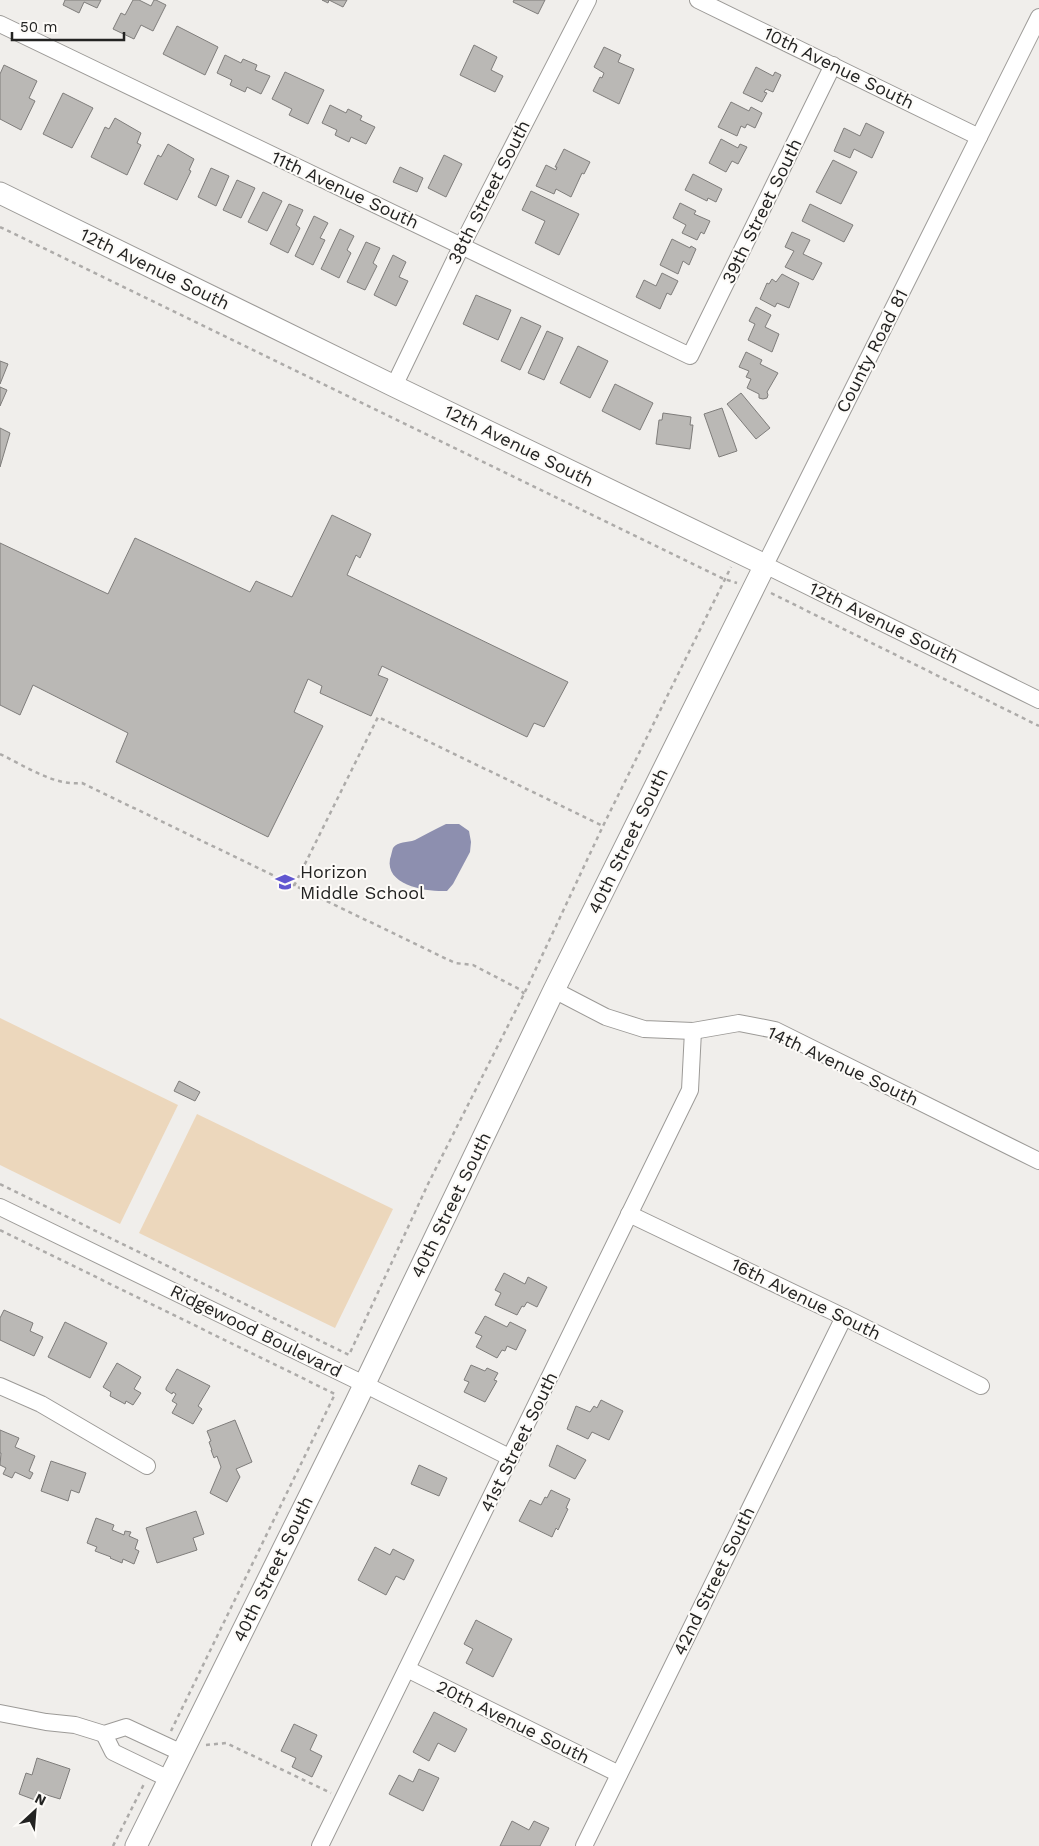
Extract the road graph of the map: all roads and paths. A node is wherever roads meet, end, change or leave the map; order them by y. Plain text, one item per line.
1 (588, 0) edge
2 (698, 0) edge
3 (1039, 17) edge
4 (0, 24) edge
5 (832, 65) junction
6 (979, 137) junction
7 (0, 193) edge
8 (0, 226) edge
9 (462, 246) junction
10 (690, 356) joint
11 (394, 386) junction
12 (739, 552) junction
13 (765, 565) junction
14 (724, 579) junction
15 (753, 587) junction
16 (1039, 700) edge
17 (1039, 726) edge
18 (0, 754) edge
19 (603, 826) junction
20 (294, 886) junction
21 (554, 990) junction
22 (524, 994) junction
23 (693, 1031) junction
24 (1039, 1161) edge
25 (0, 1184) edge
26 (0, 1207) edge
27 (629, 1214) junction
28 (0, 1230) edge
29 (844, 1317) junction
30 (364, 1384) junction
31 (0, 1386) edge
32 (981, 1386) dead end
33 (511, 1458) junction
34 (147, 1466) dead end
35 (407, 1669) junction
36 (1, 1718) edge
37 (104, 1734) junction
38 (178, 1746) junction
39 (619, 1774) junction
40 (160, 1775) junction
41 (343, 1799) junction
42 (113, 1846) edge
43 (136, 1846) edge
44 (320, 1846) edge
45 (584, 1846) edge

1 - 9 street, 38th Street South
2 - 5 street, 10th Avenue South
3 - 6 street, County Road 81
4 - 9 street, 11th Avenue South
5 - 6 street, 10th Avenue South
5 - 10 street, 39th Street South
6 - 13 street, County Road 81
7 - 11 street, 12th Avenue South
8 - 14 path
9 - 10 street, 11th Avenue South
9 - 11 street, 38th Street South
11 - 12 street, 12th Avenue South
12 - 13 street, 12th Avenue South
12 - 14 path
13 - 15 street, 40th Street South
13 - 16 street, 12th Avenue South
14 - 15 path
14 - 19 path
15 - 17 path
15 - 21 street, 40th Street South
18 - 20 path
19 - 20 path
19 - 22 path
20 - 22 path
21 - 23 street, 14th Avenue South
21 - 30 street, 40th Street South
22 - 25 path
23 - 24 street, 14th Avenue South
23 - 27 street, 41st Street South
26 - 30 street, Ridgewood Boulevard
27 - 29 street, 16th Avenue South
27 - 33 street, 41st Street South
28 - 38 path
29 - 32 street, 16th Avenue South
29 - 39 street, 42nd Street South
30 - 33 street, Ridgewood Boulevard
30 - 38 street, 40th Street South
31 - 34 street
33 - 35 street, 41st Street South
35 - 39 street, 20th Avenue South
35 - 41 street, 41st Street South
36 - 37 street
37 - 38 street
37 - 40 street
38 - 40 street, 40th Street South
38 - 41 path
39 - 45 street, 42nd Street South
40 - 42 path
40 - 43 street, 40th Street South
41 - 44 street, 41st Street South

